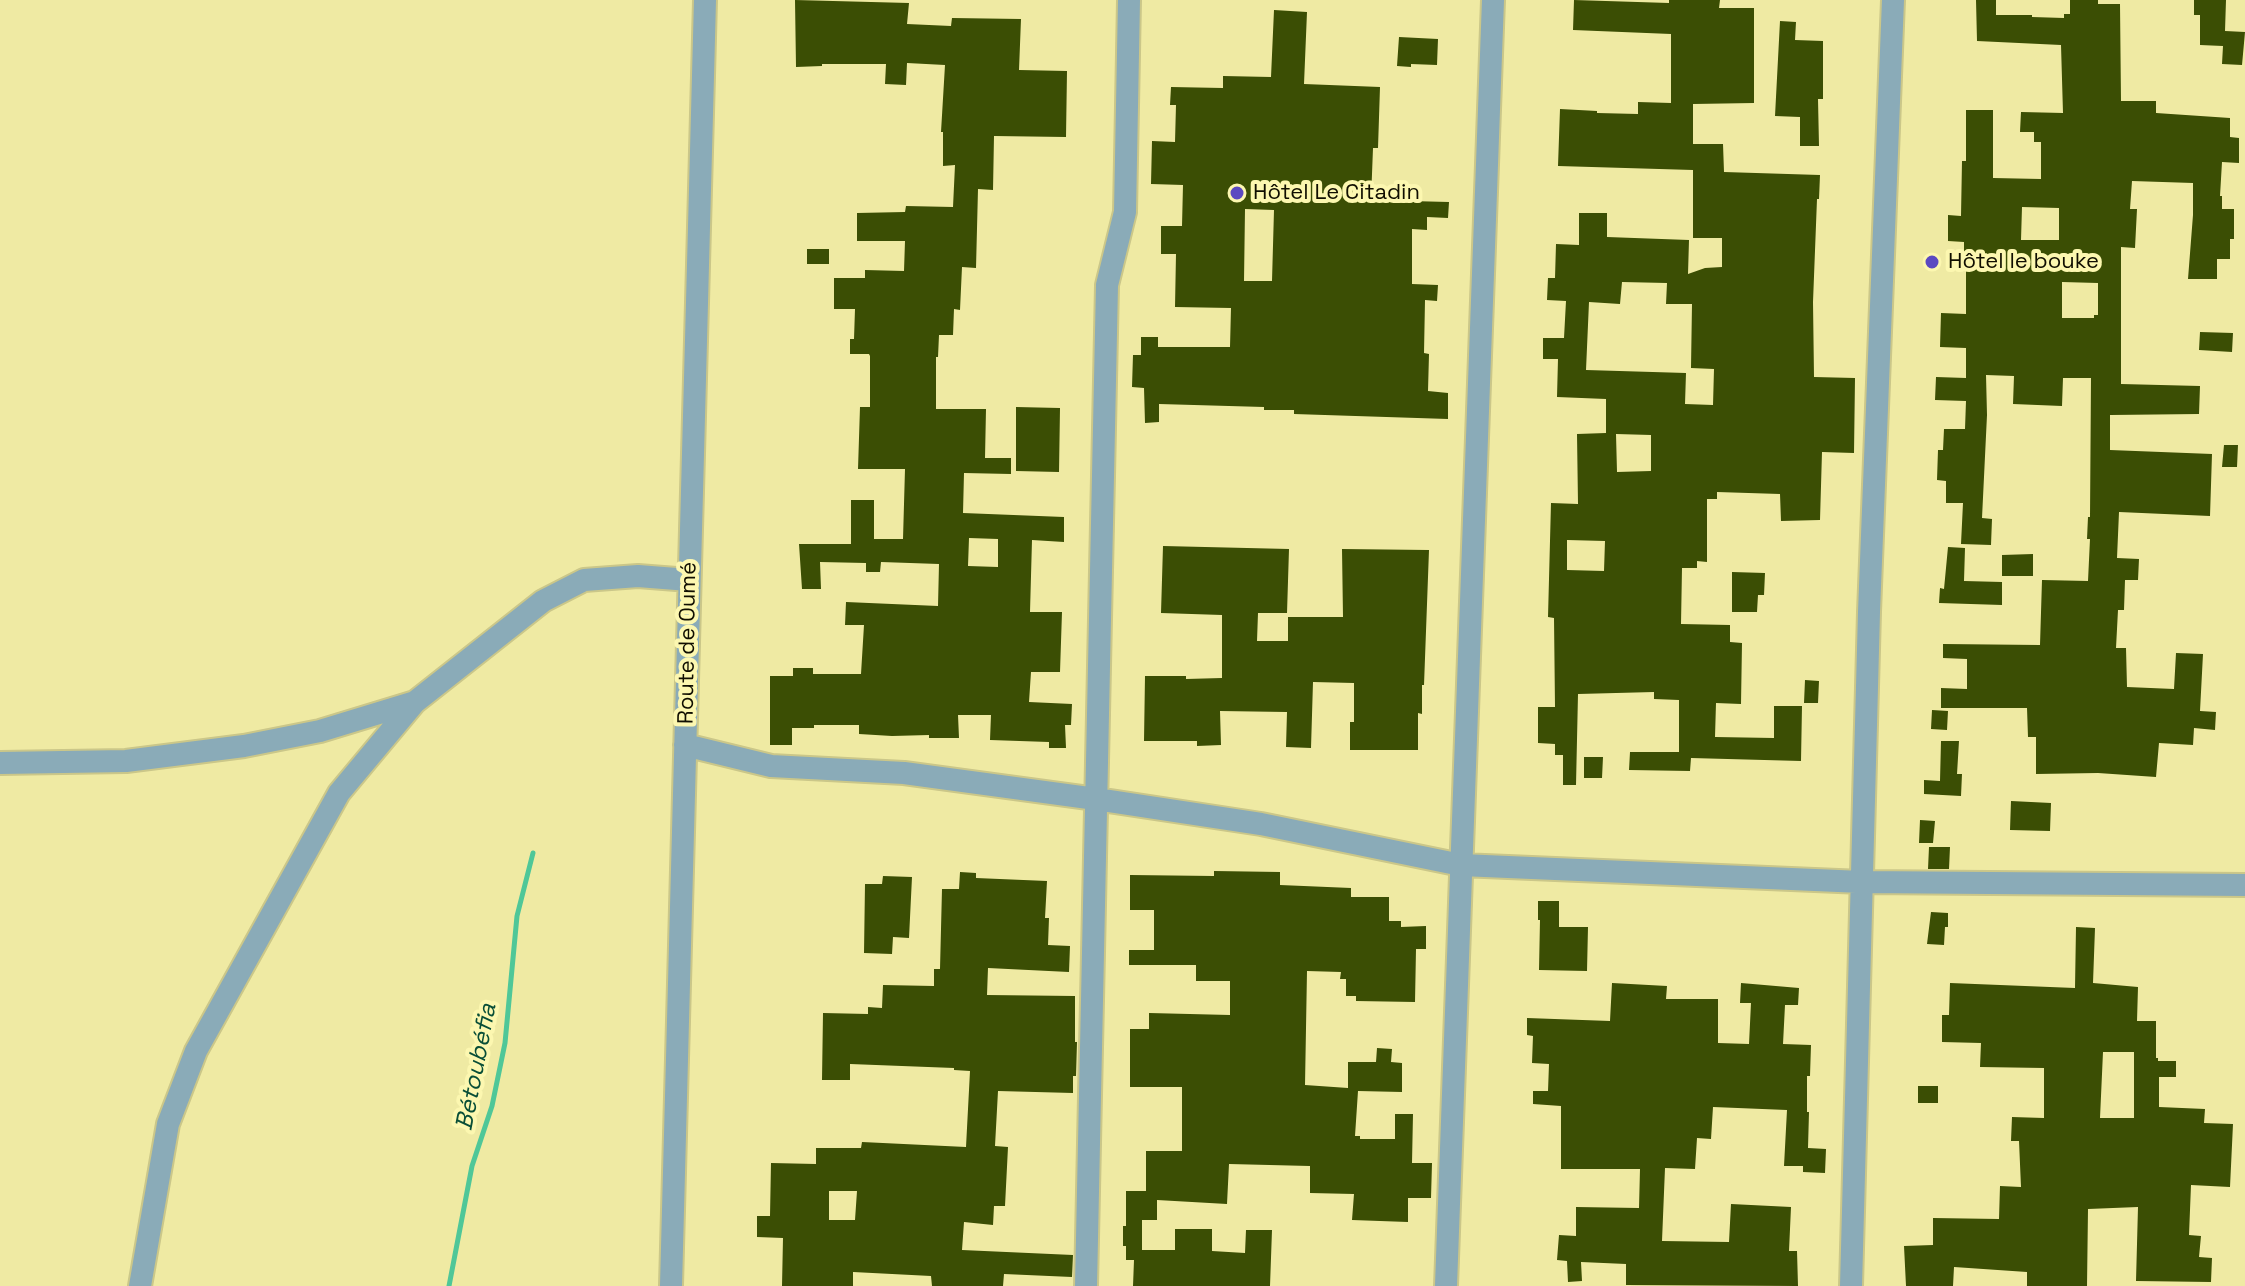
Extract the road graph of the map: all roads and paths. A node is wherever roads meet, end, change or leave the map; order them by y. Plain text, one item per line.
1 (705, 0) edge
2 (1129, 0) edge
3 (1493, 0) edge
4 (1893, 0) edge
5 (689, 580) junction
6 (415, 702) junction
7 (685, 745) junction
8 (0, 763) edge
9 (1096, 799) junction
10 (1461, 865) junction
11 (1862, 882) junction
12 (2245, 885) edge
13 (140, 1286) edge
14 (671, 1286) edge
15 (1086, 1286) edge
16 (1446, 1286) edge
17 (1851, 1286) edge

1 - 5 street, Route de Oumé
2 - 9 street
3 - 10 street
4 - 11 street
5 - 6 street
5 - 7 street, Route de Oumé
6 - 8 street
6 - 13 street
7 - 9 street
7 - 14 street, Route de Oumé
9 - 10 street
9 - 15 street
10 - 11 street
10 - 16 street
11 - 12 street
11 - 17 street

